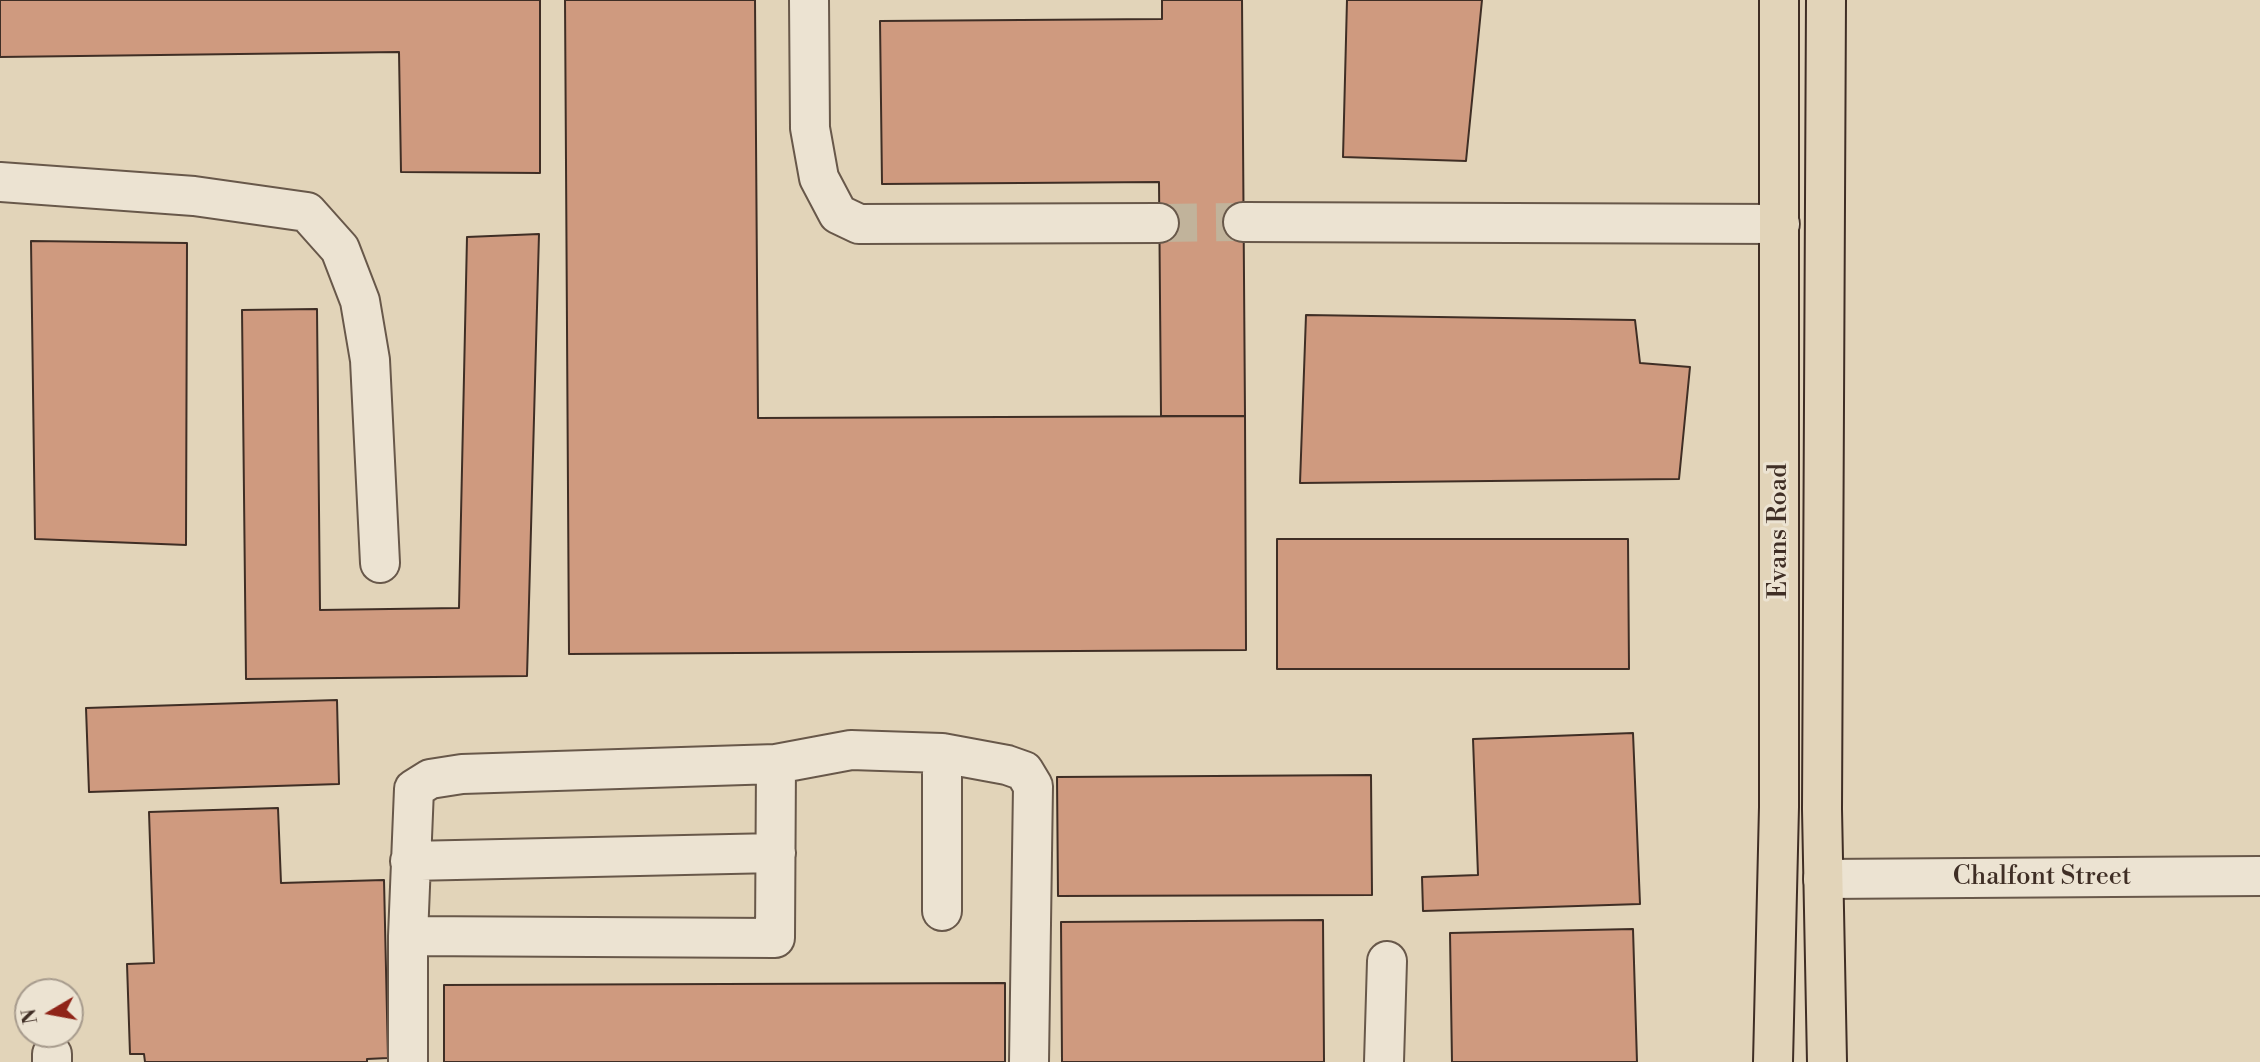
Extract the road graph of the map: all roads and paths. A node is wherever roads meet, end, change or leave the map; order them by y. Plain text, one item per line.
1 (809, 0) edge
2 (1779, 0) edge
3 (1826, 0) edge
4 (0, 182) edge
5 (1243, 222) tunnel mouth
6 (1159, 223) tunnel mouth
7 (1780, 224) junction
8 (380, 563) dead end
9 (942, 753) junction
10 (776, 764) junction
11 (776, 853) junction
12 (410, 861) junction
13 (2260, 876) edge
14 (1823, 879) junction
15 (942, 911) dead end
16 (408, 936) junction
17 (1387, 961) dead end
18 (408, 1062) edge
19 (1029, 1062) edge
20 (1384, 1062) edge
21 (1773, 1062) edge
22 (1828, 1062) edge

1 - 6 street
2 - 7 main road, Evans Road
3 - 14 main road, Evans Road
4 - 8 street
5 - 7 street
7 - 21 main road, Evans Road
9 - 10 street
9 - 15 street
9 - 19 street
10 - 11 street
10 - 12 street
11 - 12 street
11 - 16 street
12 - 16 street
13 - 14 street, Chalfont Street
14 - 22 main road, Evans Road
16 - 18 street
17 - 20 street

